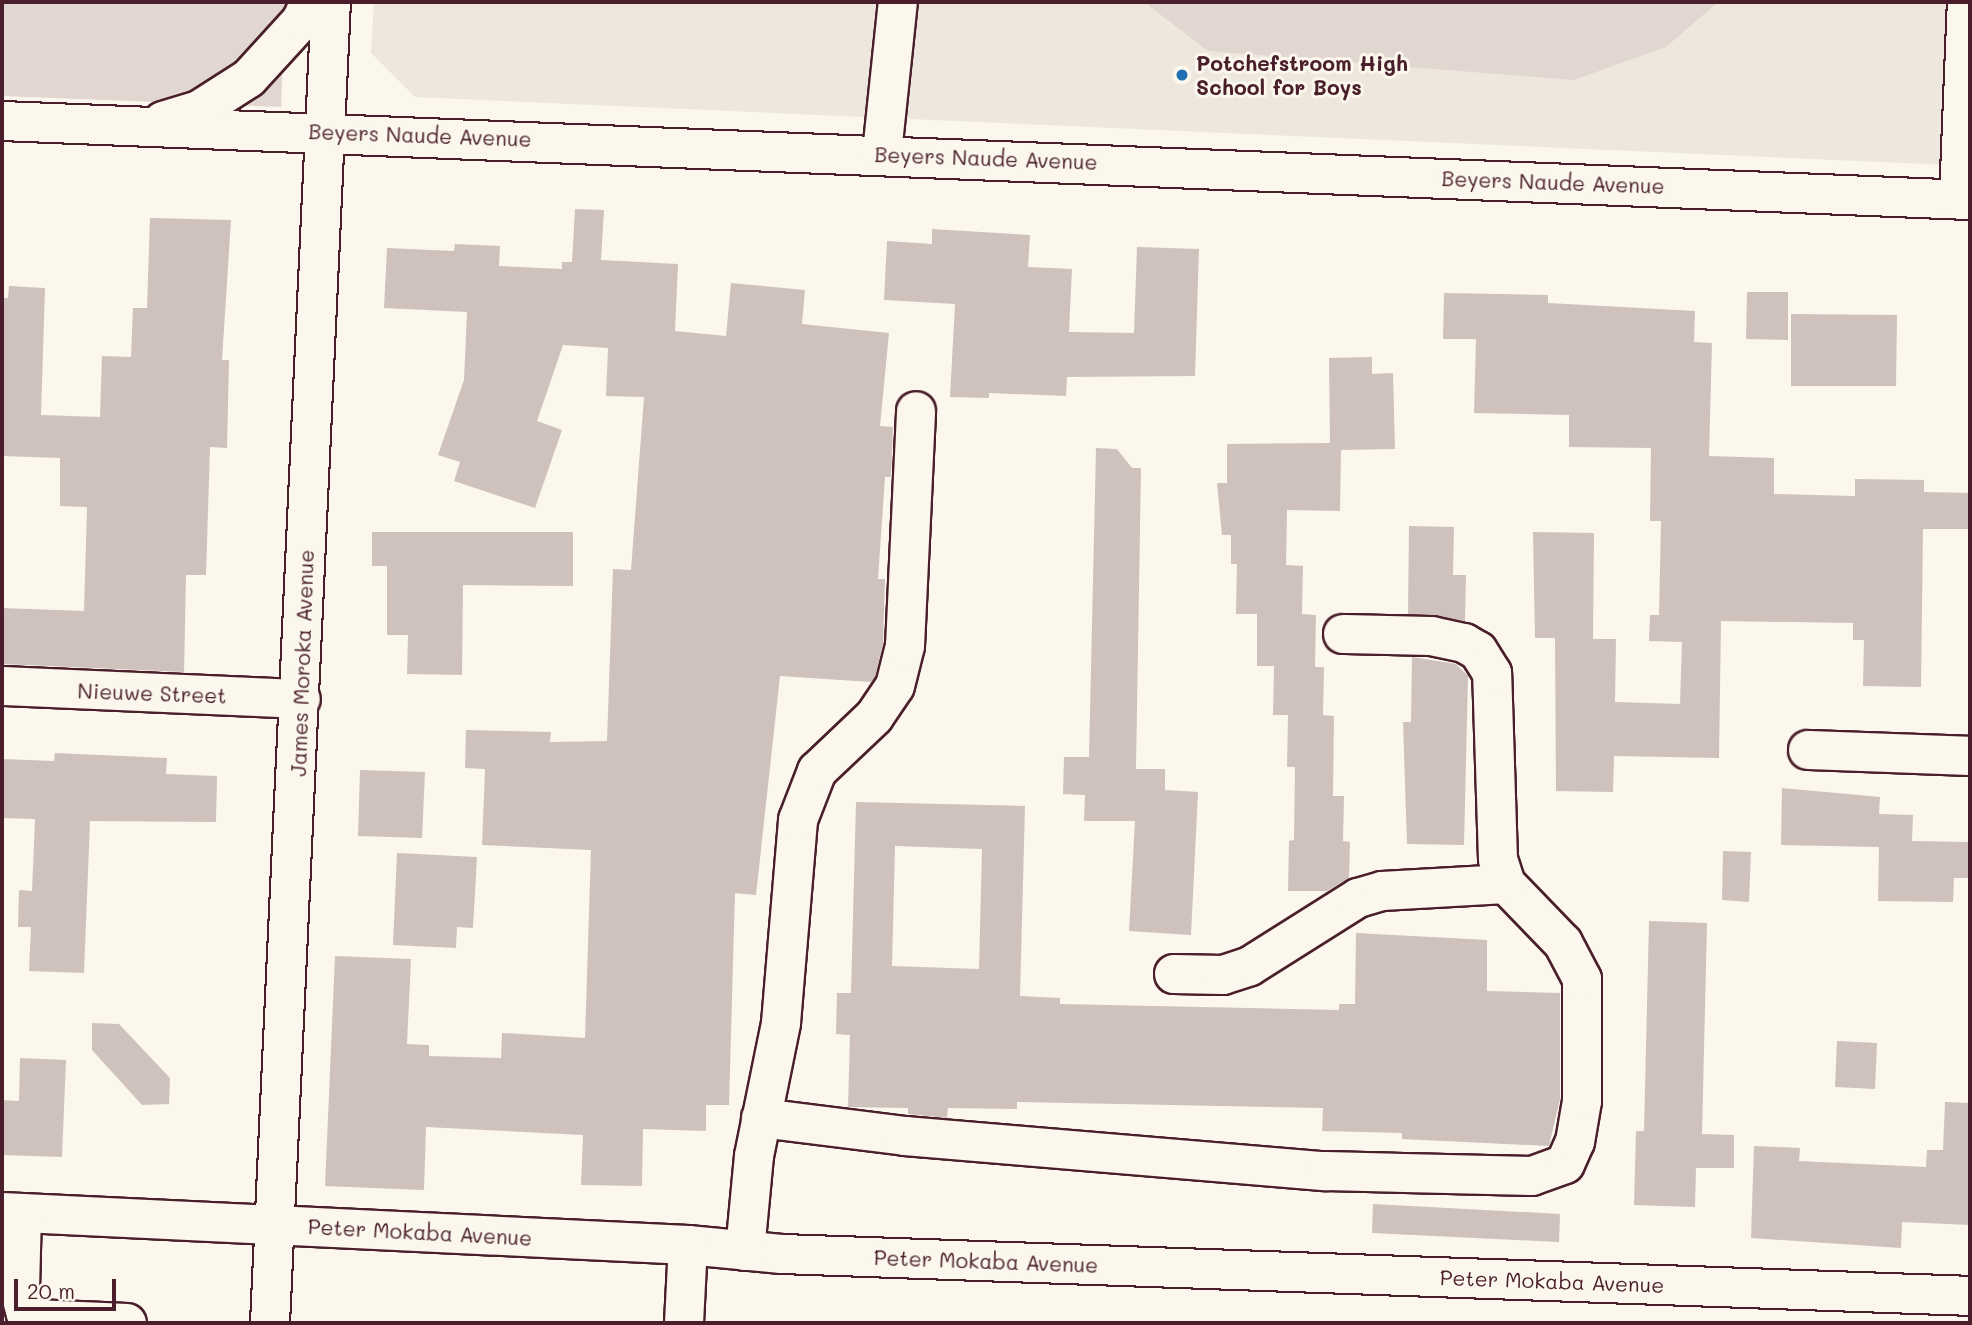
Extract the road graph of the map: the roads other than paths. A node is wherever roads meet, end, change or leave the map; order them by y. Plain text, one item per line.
1 (310, 2) edge
2 (331, 2) edge
3 (898, 2) edge
4 (1967, 2) edge
5 (2, 121) edge
6 (138, 128) junction
7 (323, 131) junction
8 (882, 153) junction
9 (1965, 200) edge
10 (916, 411) dead end
11 (1343, 634) dead end
12 (2, 687) edge
13 (302, 699) junction
14 (1808, 750) dead end
15 (1970, 756) edge
16 (1506, 884) junction
17 (1174, 974) dead end
18 (761, 1118) junction
19 (12, 1213) edge
20 (276, 1224) junction
21 (688, 1245) junction
22 (745, 1251) junction
23 (1970, 1296) edge
24 (127, 1323) edge
25 (270, 1323) edge
26 (684, 1323) edge

1 - 6 street
2 - 7 street, James Moroka Avenue
3 - 8 street
4 - 9 street
5 - 6 street, Beyers Naude Avenue
6 - 7 street, Beyers Naude Avenue
7 - 8 street, Beyers Naude Avenue
7 - 13 street, James Moroka Avenue
8 - 9 street, Beyers Naude Avenue
10 - 18 street
11 - 16 street
12 - 13 street, Nieuwe Street
13 - 20 street, James Moroka Avenue
14 - 15 street
16 - 17 street
16 - 18 street
18 - 22 street
19 - 20 street, Peter Mokaba Avenue
19 - 24 street
20 - 21 street, Peter Mokaba Avenue
20 - 25 street, James Moroka Avenue
21 - 22 street, Peter Mokaba Avenue
21 - 26 street
22 - 23 street, Peter Mokaba Avenue

